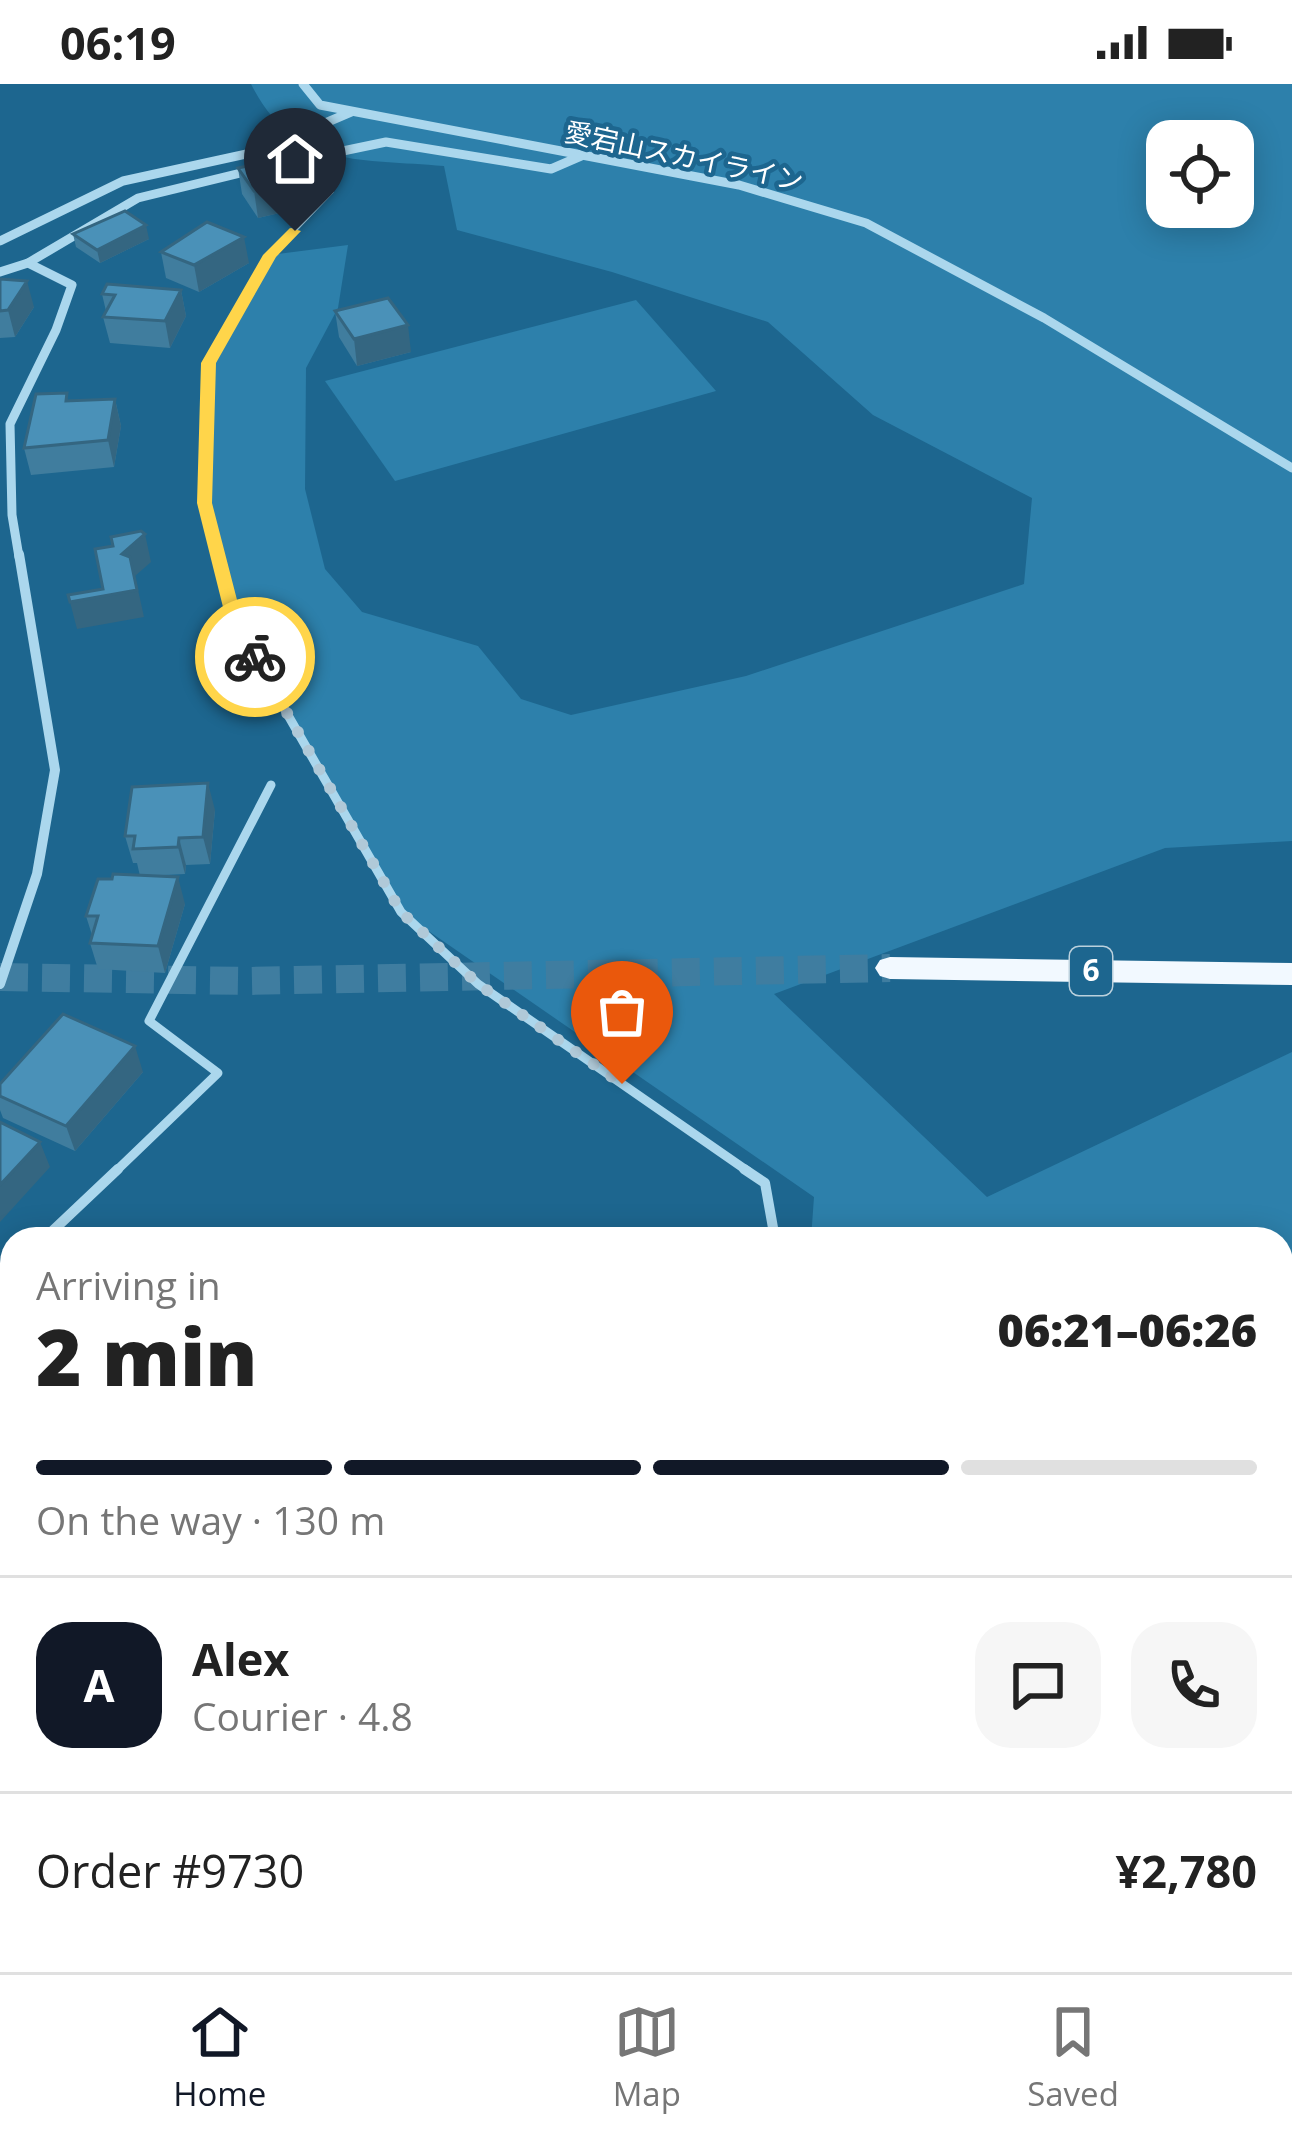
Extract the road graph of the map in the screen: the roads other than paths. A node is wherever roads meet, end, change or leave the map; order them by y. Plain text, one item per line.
1 (303, 84) edge
2 (352, 112) junction
3 (322, 155) junction
4 (582, 156) junction
5 (0, 242) edge
6 (28, 263) junction
7 (0, 272) edge
8 (1292, 468) edge
9 (271, 785) dead end
10 (890, 968) tunnel mouth
11 (1292, 974) edge
12 (0, 984) edge
13 (57, 1227) edge
14 (773, 1227) edge

1 - 2 street, 愛宕山スカイライン
2 - 4 street, 愛宕山スカイライン
2 - 5 street
3 - 4 street
3 - 6 street
3 - 14 lane
4 - 8 street, 愛宕山スカイライン
6 - 7 street
6 - 12 street
9 - 13 lane
10 - 11 main road, 6

